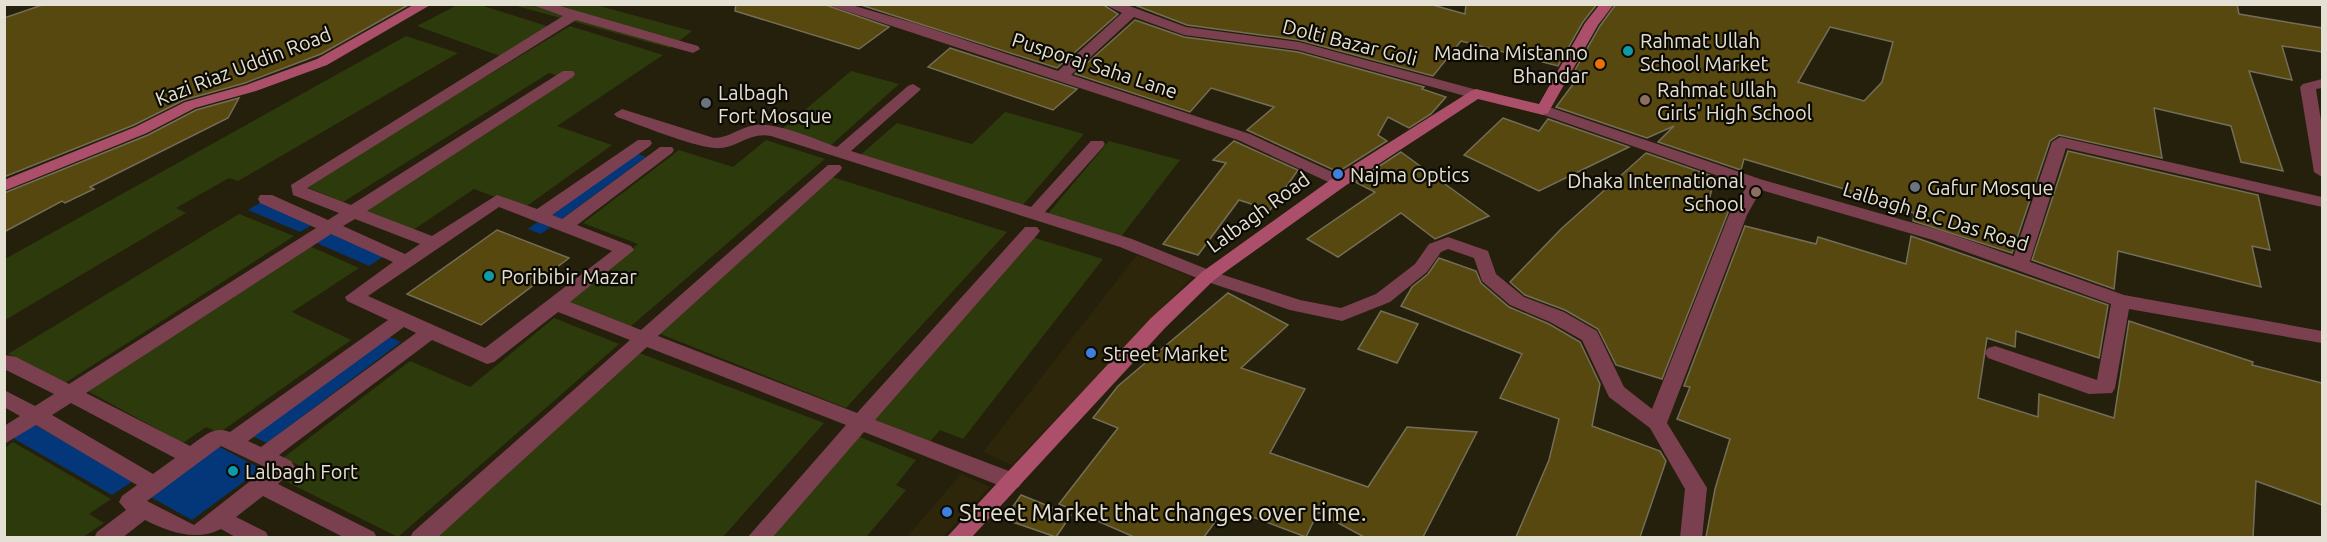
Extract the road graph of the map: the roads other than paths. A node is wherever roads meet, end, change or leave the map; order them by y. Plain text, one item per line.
1 (426, 4) edge
2 (536, 4) edge
3 (831, 4) edge
4 (1110, 4) edge
5 (1608, 4) edge
6 (1132, 12) junction
7 (574, 15) junction
8 (693, 49) dead end
9 (568, 74) dead end
10 (1061, 76) junction
11 (2322, 83) edge
12 (913, 89) dead end
13 (1476, 94) junction
14 (1543, 110) junction
15 (621, 114) dead end
16 (644, 143) dead end
17 (1097, 144) dead end
18 (666, 150) dead end
19 (837, 161) junction
20 (2322, 172) edge
21 (1339, 182) junction
22 (1757, 184) junction
23 (4, 186) edge
24 (266, 199) dead end
25 (2322, 202) edge
26 (354, 212) junction
27 (539, 216) junction
28 (1032, 222) junction
29 (564, 226) junction
30 (330, 227) junction
31 (433, 243) junction
32 (406, 261) junction
33 (2020, 264) junction
34 (1208, 276) junction
35 (2121, 301) junction
36 (556, 304) junction
37 (402, 319) junction
38 (430, 332) junction
39 (2322, 337) edge
40 (644, 338) junction
41 (1995, 353) dead end
42 (4, 362) edge
43 (71, 394) junction
44 (4, 397) edge
45 (37, 416) junction
46 (860, 423) junction
47 (1657, 423) junction
48 (4, 436) edge
49 (231, 442) junction
50 (192, 457) junction
51 (262, 457) junction
52 (1011, 481) junction
53 (154, 485) junction
54 (261, 485) junction
55 (143, 509) junction
56 (219, 518) junction
57 (170, 532) edge
58 (105, 537) edge
59 (258, 537) edge
60 (366, 537) edge
61 (422, 537) edge
62 (758, 537) edge
63 (957, 537) edge
64 (1691, 537) edge

1 - 23 street, Kazi Riaz Uddin Road
2 - 7 street
3 - 10 street, Pusporaj Saha Lane
4 - 6 street, Dolti Bazar Goli
5 - 14 street
6 - 10 street
6 - 13 street, Dolti Bazar Goli
7 - 8 street
7 - 26 street
9 - 26 street
10 - 21 street, Pusporaj Saha Lane
11 - 20 street
12 - 19 street
13 - 14 street
13 - 21 street, Lalbagh Road
14 - 22 street, Lalbagh B.C Das Road
15 - 19 street
16 - 27 street
17 - 28 street
18 - 29 street
19 - 28 street
19 - 40 street
21 - 34 street, Lalbagh Road
22 - 33 street, Lalbagh B.C Das Road
22 - 47 street
24 - 30 street
25 - 33 street
26 - 30 street
26 - 31 street
27 - 29 street
27 - 31 street
28 - 34 street
28 - 46 street
29 - 36 street
30 - 32 street
30 - 43 street
31 - 32 street
32 - 37 street
33 - 35 street, Lalbagh B.C Das Road
34 - 47 street
34 - 52 street, Lalbagh Road
35 - 39 street, Lalbagh B.C Das Road
35 - 41 street
36 - 38 street
36 - 40 street
37 - 38 street
37 - 49 street
38 - 51 street
40 - 46 street
40 - 61 street
42 - 43 street
43 - 45 street
43 - 50 street
44 - 45 street
45 - 48 street
45 - 53 street
46 - 52 street
46 - 62 street
47 - 64 street
49 - 50 street
49 - 51 street
50 - 53 street
51 - 54 street
52 - 63 street, Lalbagh Road
53 - 55 street
54 - 56 street
54 - 60 street
55 - 57 street
55 - 58 street
56 - 57 street
56 - 59 street

